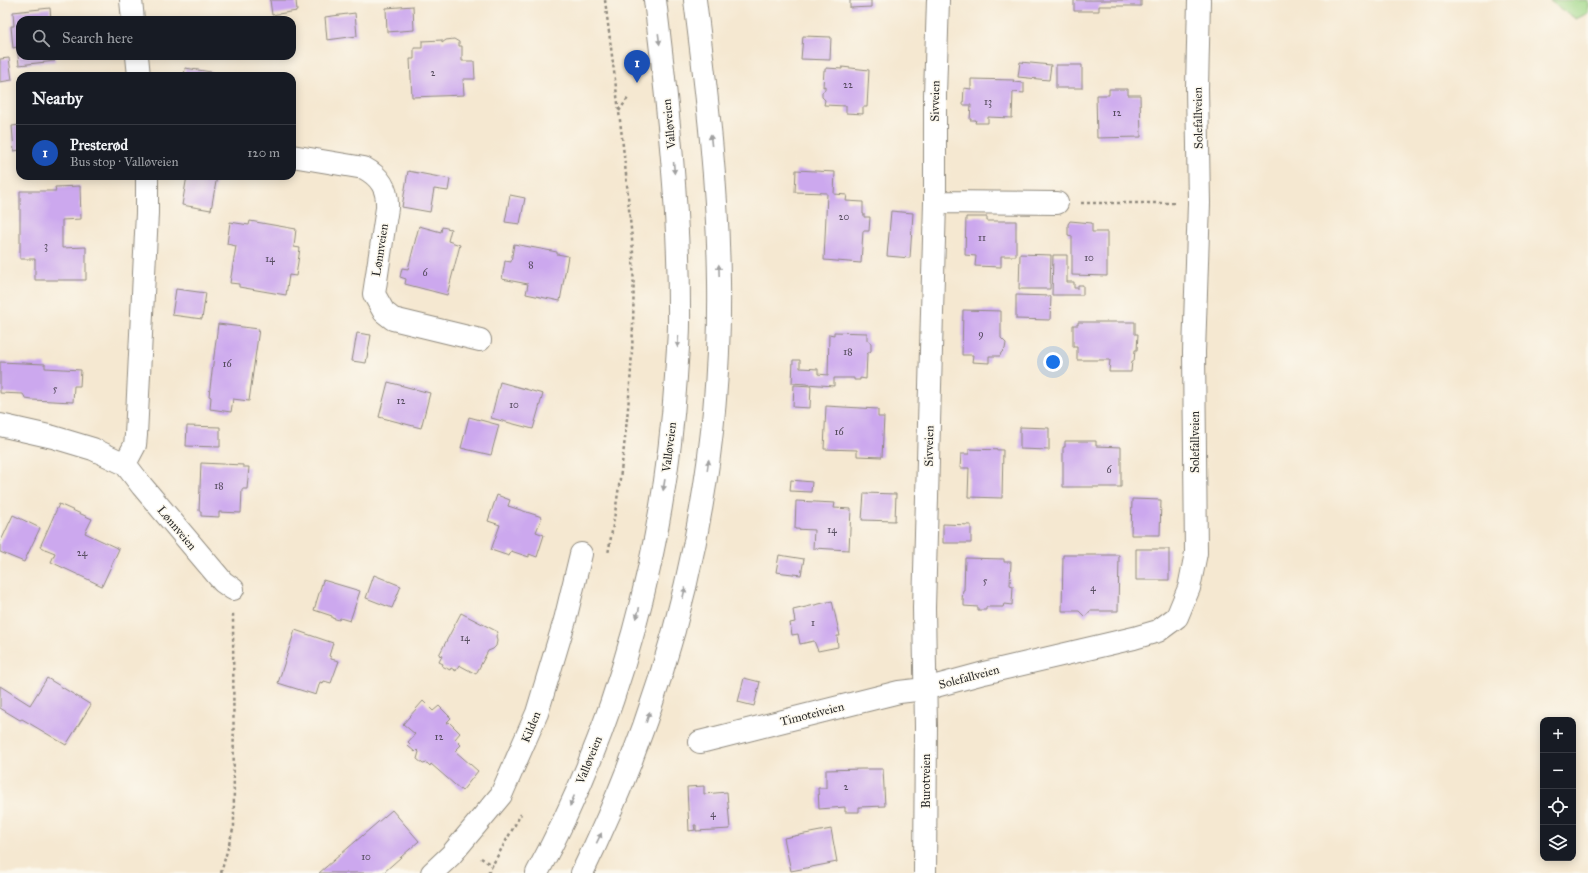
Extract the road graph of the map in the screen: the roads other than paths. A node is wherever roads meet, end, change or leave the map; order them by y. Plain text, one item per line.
1 (130, 0) edge
2 (655, 0) edge
3 (695, 0) edge
4 (938, 0) edge
5 (1199, 0) edge
6 (132, 16) edge
7 (137, 60) edge
8 (139, 72) edge
9 (296, 157) edge
10 (147, 180) edge
11 (935, 202) junction
12 (1057, 203) road end
13 (480, 340) dead end
14 (0, 425) edge
15 (125, 464) junction
16 (581, 554) dead end
17 (233, 589) road end
18 (925, 689) junction
19 (700, 742) dead end
20 (432, 873) edge
21 (537, 873) edge
22 (582, 873) edge
23 (925, 873) edge

1 - 6 street
2 -> 21 street, Valløveien
22 -> 3 street
4 - 11 street, Sivveien
5 - 18 street, Solefallveien
7 - 8 street
9 - 13 street, Lønnveien
10 - 15 street
11 - 12 street
11 - 18 street, Sivveien
14 - 15 street, Lønnveien
15 - 17 street, Lønnveien
16 - 20 street, Kilden
18 - 19 street, Timoteiveien
18 - 23 street, Burotveien

